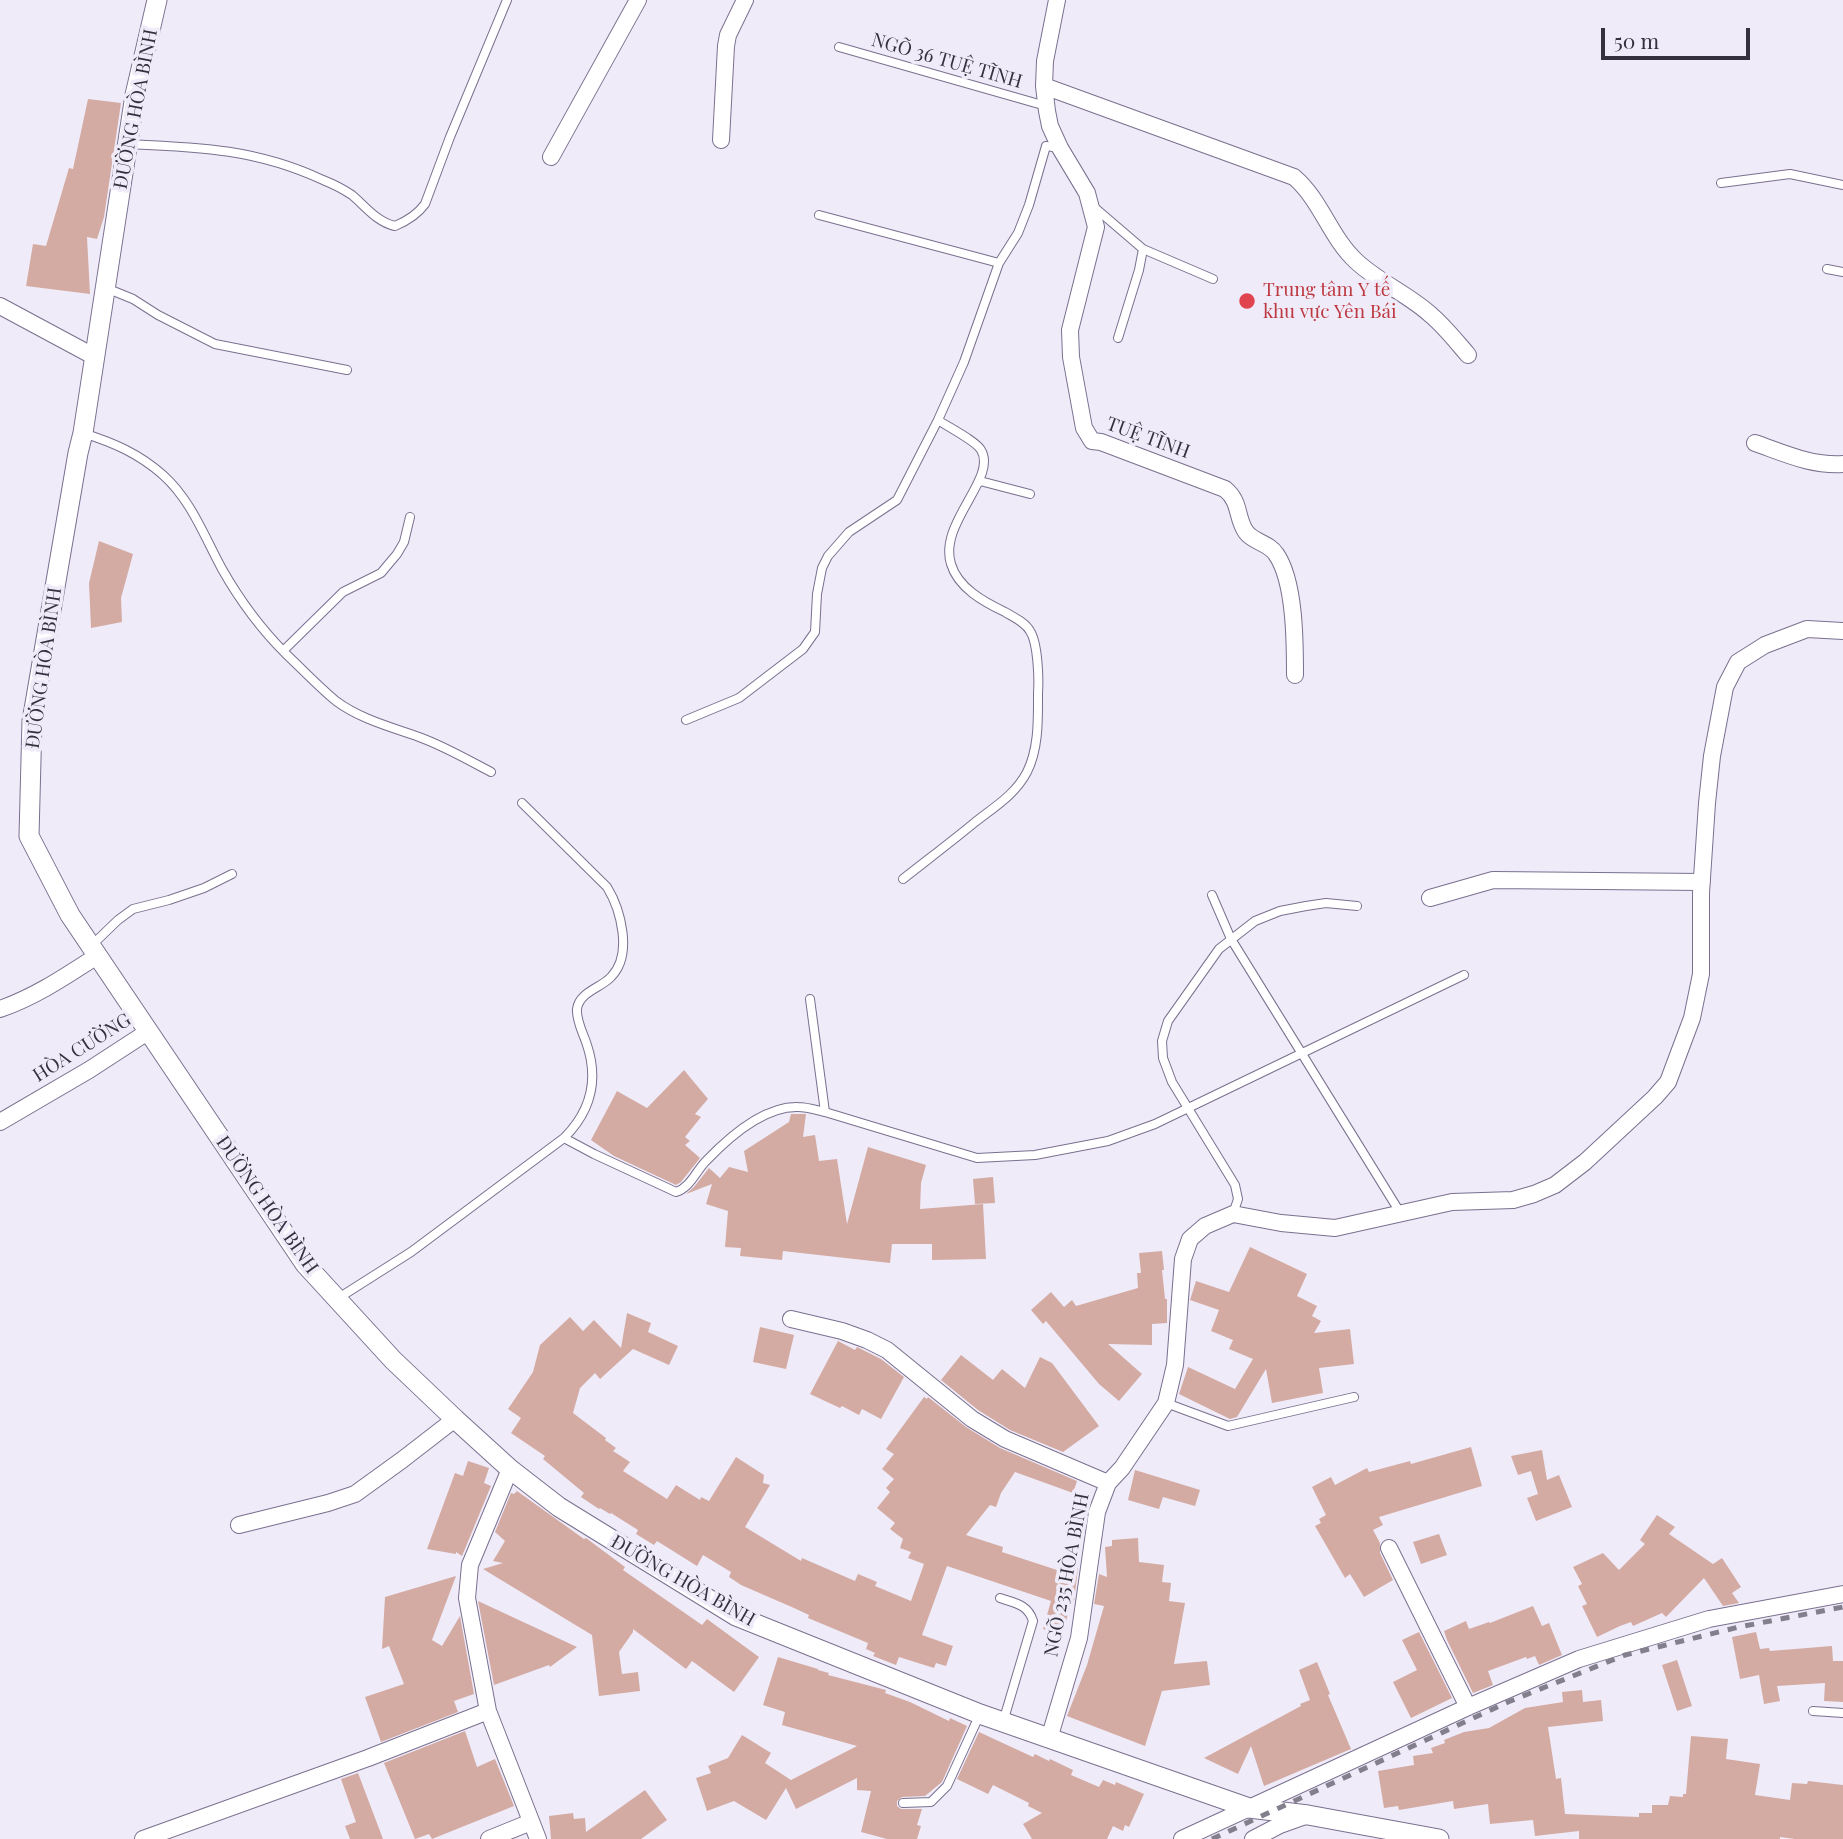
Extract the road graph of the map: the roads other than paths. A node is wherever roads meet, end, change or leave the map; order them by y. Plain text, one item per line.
1 (157, 0) edge
2 (506, 0) edge
3 (638, 0) edge
4 (745, 0) edge
5 (1057, 0) edge
6 (839, 47) dead end
7 (1044, 86) junction
8 (1046, 106) junction
9 (721, 140) dead end
10 (128, 144) junction
11 (1060, 148) junction
12 (551, 157) dead end
13 (1721, 183) dead end
14 (1843, 185) edge
15 (1091, 205) junction
16 (820, 215) dead end
17 (1143, 249) junction
18 (999, 263) junction
19 (1828, 269) dead end
20 (1843, 271) edge
21 (1213, 279) dead end
22 (106, 288) junction
23 (0, 306) edge
24 (1118, 338) dead end
25 (1468, 355) dead end
26 (95, 357) junction
27 (347, 370) dead end
28 (938, 420) junction
29 (83, 433) junction
30 (1755, 443) dead end
31 (1843, 464) edge
32 (979, 481) junction
33 (1030, 494) dead end
34 (410, 517) dead end
35 (1843, 631) edge
36 (283, 652) junction
37 (1295, 675) dead end
38 (686, 720) dead end
39 (491, 772) dead end
40 (522, 803) dead end
41 (232, 874) dead end
42 (903, 879) dead end
43 (1702, 882) junction
44 (1212, 895) dead end
45 (1430, 898) dead end
46 (1357, 906) dead end
47 (1231, 939) junction
48 (94, 951) junction
49 (1464, 975) dead end
50 (810, 999) dead end
51 (0, 1009) edge
52 (149, 1031) junction
53 (1302, 1054) junction
54 (1188, 1108) junction
55 (825, 1112) junction
56 (0, 1122) edge
57 (564, 1138) junction
58 (1233, 1214) junction
59 (1401, 1214) junction
60 (337, 1299) junction
61 (791, 1319) dead end
62 (1354, 1397) dead end
63 (1166, 1403) junction
64 (454, 1419) junction
65 (510, 1469) junction
66 (1108, 1483) junction
67 (239, 1525) dead end
68 (1389, 1548) dead end
69 (1843, 1594) edge
70 (1000, 1598) dead end
71 (1468, 1707) junction
72 (488, 1711) junction
73 (1813, 1711) dead end
74 (1843, 1713) edge
75 (981, 1714) junction
76 (1003, 1722) junction
77 (1049, 1739) junction
78 (903, 1803) dead end
79 (1249, 1808) junction
80 (1308, 1815) junction
81 (531, 1822) junction
82 (143, 1839) edge
83 (489, 1839) edge
84 (538, 1839) edge
85 (1182, 1839) edge
86 (1253, 1839) edge
87 (1439, 1839) edge

1 - 10 street, ĐƯỜNG HÒA BÌNH
2 - 10 lane
3 - 12 street
4 - 9 street
5 - 7 street, TUỆ TĨNH
6 - 8 lane, NGÕ 36 TUỆ TĨNH
7 - 8 street, TUỆ TĨNH
7 - 25 street
8 - 11 street, TUỆ TĨNH
10 - 22 street, ĐƯỜNG HÒA BÌNH
11 - 15 street, TUỆ TĨNH
11 - 18 lane
13 - 14 lane
15 - 17 lane
15 - 37 street, TUỆ TĨNH
16 - 18 lane
17 - 21 lane
17 - 24 lane
18 - 28 lane
19 - 20 lane
22 - 26 street, ĐƯỜNG HÒA BÌNH
22 - 27 lane
23 - 26 street
26 - 29 street, ĐƯỜNG HÒA BÌNH
28 - 32 lane
28 - 38 lane
29 - 36 lane
29 - 48 street, ĐƯỜNG HÒA BÌNH
30 - 31 street
32 - 33 lane
32 - 42 lane
34 - 36 lane
35 - 43 street
36 - 39 lane
40 - 57 lane
41 - 48 lane
43 - 45 street
43 - 59 street
44 - 47 lane
46 - 47 lane
47 - 53 lane
47 - 54 lane
48 - 51 street
48 - 52 street, ĐƯỜNG HÒA BÌNH
49 - 53 lane
50 - 55 lane
52 - 56 street, HÒA CƯỜNG
52 - 60 street, ĐƯỜNG HÒA BÌNH
53 - 54 lane
53 - 59 lane
54 - 55 lane
54 - 58 lane
55 - 57 lane
57 - 60 lane
58 - 59 street
58 - 63 street, NGÕ 235 HÒA BÌNH
60 - 64 street, ĐƯỜNG HÒA BÌNH
61 - 66 street
62 - 63 lane
63 - 66 street, NGÕ 235 HÒA BÌNH
64 - 65 street, ĐƯỜNG HÒA BÌNH
64 - 67 street
65 - 72 street
65 - 75 street, ĐƯỜNG HÒA BÌNH
66 - 77 street, NGÕ 235 HÒA BÌNH
68 - 71 street
69 - 71 street
70 - 76 lane
71 - 79 street
72 - 81 street
72 - 82 street
73 - 74 lane
75 - 76 street, ĐƯỜNG HÒA BÌNH
75 - 78 lane
76 - 77 street, ĐƯỜNG HÒA BÌNH
77 - 79 street, ĐƯỜNG HÒA BÌNH
79 - 80 street, ĐƯỜNG HÒA BÌNH
79 - 85 street
80 - 86 street
80 - 87 street, ĐƯỜNG HÒA BÌNH
81 - 83 street
81 - 84 street

